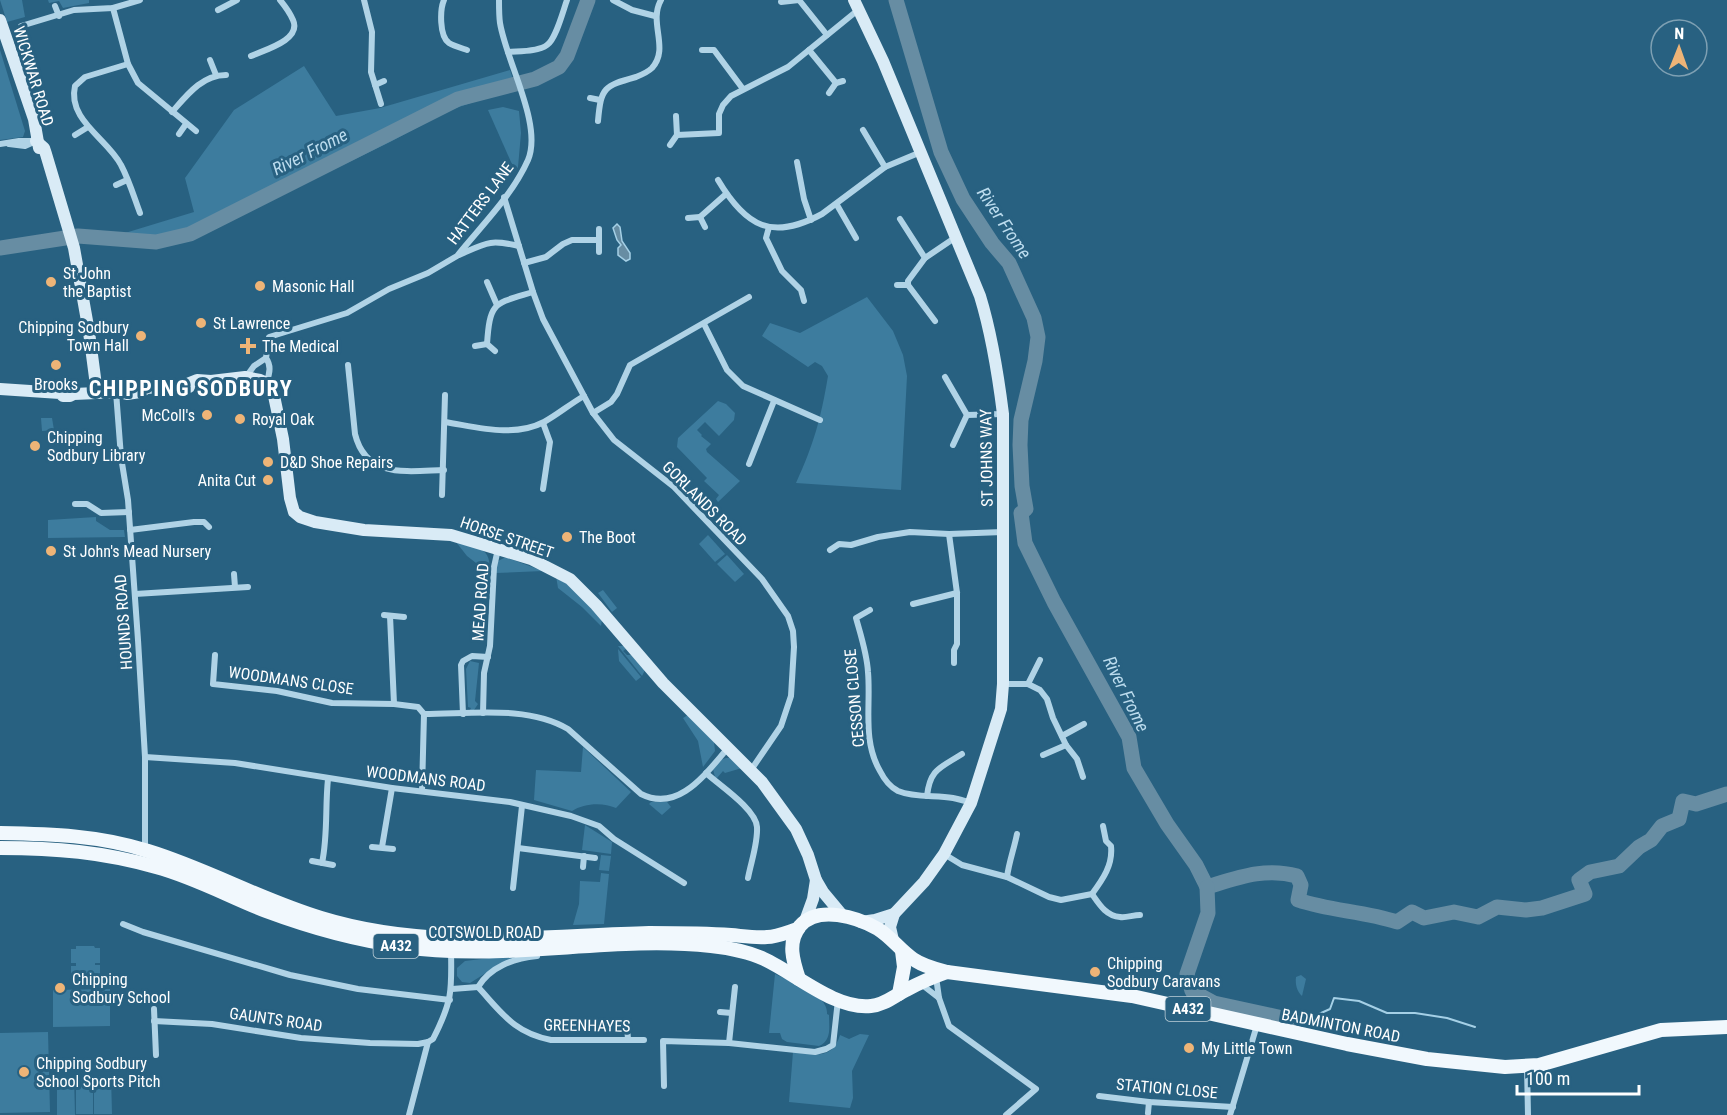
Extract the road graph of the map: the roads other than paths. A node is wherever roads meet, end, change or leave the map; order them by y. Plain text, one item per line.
1 (141, 0) edge
2 (237, 0) edge
3 (280, 0) edge
4 (364, 0) edge
5 (444, 0) edge
6 (499, 0) edge
7 (567, 0) edge
8 (613, 0) edge
9 (661, 0) edge
10 (799, 0) edge
11 (781, 2) dead end
12 (856, 5) edge
13 (55, 6) dead end
14 (113, 8) junction
15 (218, 10) dead end
16 (59, 16) junction
17 (655, 16) junction
18 (0, 20) edge
19 (21, 26) dead end
20 (827, 34) junction
21 (467, 50) dead end
22 (702, 50) dead end
23 (809, 50) junction
24 (508, 52) junction
25 (251, 56) dead end
26 (210, 60) dead end
27 (128, 64) junction
28 (216, 75) junction
29 (226, 75) dead end
30 (384, 81) dead end
31 (843, 81) dead end
32 (836, 83) junction
33 (375, 85) junction
34 (743, 89) junction
35 (829, 93) dead end
36 (590, 98) dead end
37 (600, 100) junction
38 (381, 104) dead end
39 (172, 112) junction
40 (676, 117) dead end
41 (598, 121) dead end
42 (186, 124) junction
43 (88, 127) junction
44 (863, 129) dead end
45 (196, 131) dead end
46 (179, 134) dead end
47 (75, 135) dead end
48 (678, 135) junction
49 (36, 141) junction
50 (3, 144) edge
51 (670, 145) dead end
52 (921, 152) junction
53 (797, 162) dead end
54 (885, 167) junction
55 (128, 180) junction
56 (718, 180) dead end
57 (116, 185) dead end
58 (726, 194) junction
59 (504, 197) junction
60 (837, 205) junction
61 (140, 213) dead end
62 (700, 217) junction
63 (688, 218) dead end
64 (900, 219) dead end
65 (811, 220) junction
66 (705, 227) dead end
67 (769, 227) junction
68 (598, 229) dead end
69 (956, 237) junction
70 (856, 238) dead end
71 (599, 240) junction
72 (519, 246) junction
73 (599, 252) dead end
74 (457, 256) junction
75 (925, 258) junction
76 (524, 263) junction
77 (487, 282) dead end
78 (897, 285) dead end
79 (908, 285) junction
80 (533, 292) junction
81 (749, 297) dead end
82 (804, 301) dead end
83 (497, 305) junction
84 (935, 321) dead end
85 (704, 324) junction
86 (268, 338) joint
87 (487, 344) junction
88 (475, 346) dead end
89 (495, 351) dead end
90 (266, 358) junction
91 (348, 366) dead end
92 (245, 377) junction
93 (945, 377) dead end
94 (266, 382) junction
95 (0, 389) edge
96 (117, 392) junction
97 (97, 393) junction
98 (445, 395) dead end
99 (584, 396) junction
100 (774, 401) junction
101 (593, 413) junction
102 (967, 414) junction
103 (1003, 414) junction
104 (820, 420) dead end
105 (445, 422) junction
106 (543, 423) junction
107 (953, 445) dead end
108 (749, 464) dead end
109 (444, 470) junction
110 (543, 489) dead end
111 (442, 495) dead end
112 (75, 504) dead end
113 (129, 512) junction
114 (209, 527) dead end
115 (130, 530) junction
116 (1003, 532) junction
117 (949, 534) junction
118 (498, 548) junction
119 (830, 550) dead end
120 (234, 574) dead end
121 (248, 586) dead end
122 (235, 587) junction
123 (957, 592) junction
124 (135, 594) junction
125 (913, 604) dead end
126 (870, 610) dead end
127 (404, 617) dead end
128 (215, 655) dead end
129 (488, 657) junction
130 (1040, 660) dead end
131 (954, 663) dead end
132 (1003, 684) junction
133 (1028, 684) junction
134 (394, 704) junction
135 (483, 713) junction
136 (424, 714) junction
137 (463, 714) junction
138 (1084, 724) dead end
139 (1062, 736) junction
140 (1066, 745) junction
141 (729, 748) junction
142 (962, 754) dead end
143 (1043, 755) dead end
144 (145, 757) junction
145 (1080, 767) junction
146 (751, 770) junction
147 (1071, 770) dead end
148 (706, 773) junction
149 (1083, 777) dead end
150 (328, 779) junction
151 (392, 788) junction
152 (422, 791) junction
153 (927, 796) junction
154 (970, 803) junction
155 (522, 806) junction
156 (1103, 826) dead end
157 (0, 833) edge
158 (1017, 834) dead end
159 (372, 847) dead end
160 (382, 847) junction
161 (0, 848) edge
162 (518, 848) junction
163 (393, 849) dead end
164 (146, 850) junction
165 (944, 854) junction
166 (584, 856) junction
167 (595, 858) dead end
168 (312, 861) dead end
169 (322, 863) junction
170 (333, 865) dead end
171 (583, 867) dead end
172 (750, 867) junction
173 (159, 868) junction
174 (758, 869) dead end
175 (1007, 877) junction
176 (748, 878) dead end
177 (816, 880) junction
178 (684, 883) dead end
179 (513, 888) dead end
180 (1092, 894) junction
181 (894, 914) junction
182 (1140, 915) dead end
183 (843, 916) junction
184 (861, 922) junction
185 (123, 924) dead end
186 (802, 925) junction
187 (897, 946) junction
188 (451, 950) junction
189 (592, 952) dead end
190 (938, 972) junction
191 (799, 979) junction
192 (920, 983) junction
193 (478, 987) junction
194 (735, 987) dead end
195 (452, 989) junction
196 (899, 993) junction
197 (939, 998) junction
198 (450, 1000) junction
199 (838, 1000) junction
200 (154, 1009) dead end
201 (720, 1012) dead end
202 (732, 1013) junction
203 (154, 1021) junction
204 (1257, 1024) junction
205 (627, 1027) dead end
206 (1727, 1027) edge
207 (628, 1039) junction
208 (644, 1040) dead end
209 (428, 1042) junction
210 (729, 1043) junction
211 (156, 1055) dead end
212 (1527, 1066) junction
213 (664, 1086) dead end
214 (1099, 1096) dead end
215 (1149, 1102) junction
216 (1233, 1107) junction
217 (1148, 1113) dead end
218 (410, 1115) edge
219 (1006, 1115) edge
220 (1230, 1115) edge
221 (1528, 1115) edge

1 - 14 street
2 - 15 street
3 - 25 street
4 - 33 street
5 - 21 street
6 - 24 street, HATTERS LANE
7 - 24 street
8 - 17 street
9 - 17 street
10 - 11 street
10 - 20 street
12 - 20 street
12 - 52 main road, ST JOHNS WAY
13 - 16 street
14 - 16 street
14 - 27 street
16 - 19 street
17 - 37 street
18 - 49 main road, WICKWAR ROAD
20 - 23 street
22 - 34 street
23 - 32 street
23 - 34 street
24 - 59 street, HATTERS LANE
26 - 28 street
27 - 39 street
27 - 43 street
28 - 29 street
28 - 39 street
30 - 33 street
31 - 32 street
32 - 35 street
33 - 38 street
34 - 48 street
36 - 37 street
37 - 41 street
39 - 42 street
40 - 48 street
42 - 45 street
42 - 46 street
43 - 47 street
43 - 55 street
44 - 54 street
48 - 51 street
49 - 50 street
49 - 97 main road, WICKWAR ROAD
52 - 54 street
52 - 69 main road, ST JOHNS WAY
53 - 65 street
54 - 60 street
55 - 57 street
55 - 61 street
56 - 58 street
58 - 62 street
58 - 67 street
59 - 72 street, GORLANDS ROAD
59 - 74 street, HATTERS LANE
60 - 65 street
60 - 70 street
62 - 63 street
62 - 66 street
64 - 75 street
65 - 67 street
67 - 82 street
68 - 71 street
69 - 75 street
69 - 103 main road, ST JOHNS WAY
71 - 73 street
71 - 76 street
72 - 74 street
72 - 76 street, GORLANDS ROAD
74 - 86 street, HATTERS LANE
75 - 79 street
76 - 80 street, GORLANDS ROAD
77 - 83 street
78 - 79 street
79 - 84 street
80 - 83 street
80 - 99 street, GORLANDS ROAD
81 - 85 street
83 - 87 street
85 - 100 street
85 - 101 street
86 - 90 street, HORSE STREET
87 - 88 street
87 - 89 street
90 - 92 street
90 - 94 street, HORSE STREET
91 - 109 street
92 - 94 main road
92 - 96 main road
93 - 102 street
94 - 118 main road, HORSE STREET
95 - 97 main road
96 - 97 main road
96 - 113 street, HOUNDS ROAD
98 - 105 street
99 - 101 street, GORLANDS ROAD
99 - 106 street
100 - 104 street
100 - 108 street
101 - 146 street, GORLANDS ROAD
102 - 103 street
102 - 107 street
103 - 116 main road, ST JOHNS WAY
105 - 106 street
105 - 109 street
106 - 110 street
109 - 111 street
112 - 113 street
113 - 115 street, HOUNDS ROAD
114 - 115 street
115 - 124 street, HOUNDS ROAD
116 - 117 street
116 - 132 main road, ST JOHNS WAY
117 - 119 street
117 - 123 street
118 - 129 street, MEAD ROAD
118 - 141 main road, HORSE STREET
120 - 122 street
121 - 122 street
122 - 124 street
123 - 125 street
123 - 131 street
124 - 144 street, HOUNDS ROAD
126 - 153 street, CESSON CLOSE
127 - 134 street
128 - 134 street, WOODMANS CLOSE
129 - 135 street, MEAD ROAD
129 - 137 street, MEAD ROAD
130 - 133 street
132 - 133 street
132 - 154 main road, ST JOHNS WAY
133 - 139 street
134 - 136 street, WOODMANS CLOSE
135 - 137 street, WOODMANS CLOSE
135 - 148 street, WOODMANS CLOSE
136 - 137 street, WOODMANS CLOSE
136 - 152 street
138 - 139 street
139 - 140 street
140 - 143 street
140 - 145 street
141 - 146 main road, HORSE STREET
141 - 148 street, WOODMANS CLOSE
142 - 153 street
144 - 150 street, WOODMANS ROAD
144 - 164 street, HOUNDS ROAD
145 - 147 street
145 - 149 street
146 - 177 main road, HORSE STREET
148 - 172 street
150 - 151 street, WOODMANS ROAD
150 - 169 street
151 - 152 street, WOODMANS ROAD
151 - 160 street
152 - 155 street, WOODMANS ROAD
153 - 154 street, CESSON CLOSE
154 - 165 main road, ST JOHNS WAY
155 - 162 street
155 - 178 street, WOODMANS ROAD
156 - 180 street
157 - 164 main road, COTSWOLD ROAD / A432
158 - 175 street
159 - 160 street
160 - 163 street
161 - 173 main road, COTSWOLD ROAD / A432
162 - 166 street
162 - 179 street
164 - 173 main road
164 - 186 main road, COTSWOLD ROAD / A432
165 - 175 street
165 - 181 main road, ST JOHNS WAY
166 - 167 street
166 - 171 street
168 - 169 street
169 - 170 street
172 - 174 street
172 - 176 street
173 - 188 main road, COTSWOLD ROAD / A432
175 - 180 street
177 - 183 main road, HORSE STREET
177 - 186 main road
180 - 182 street
181 - 184 main road
181 - 187 main road
183 - 184 main road, A432
183 - 186 main road, A432
184 - 187 main road, A432
185 - 198 street
186 - 191 main road
187 - 190 main road, BADMINTON ROAD / A432
187 - 196 main road
188 - 191 main road, COTSWOLD ROAD / A432
188 - 195 street
189 - 193 street, COTSWOLD ROAD
190 - 192 main road, A432
190 - 197 street
190 - 204 main road, BADMINTON ROAD / A432
191 - 199 main road, A432
192 - 196 main road, A432
192 - 197 street
193 - 195 street
193 - 207 street, GREENHAYES
194 - 202 street
195 - 198 street
196 - 199 main road, A432
197 - 219 street
198 - 209 street
199 - 210 street
200 - 203 street
201 - 202 street
202 - 210 street
203 - 209 street, GAUNTS ROAD
203 - 211 street
204 - 212 main road, BADMINTON ROAD / A432
204 - 216 street, STATION CLOSE
205 - 207 street
206 - 212 main road, BADMINTON ROAD / A432
207 - 208 street, GREENHAYES
209 - 218 street
210 - 213 street
212 - 221 street
214 - 215 street, STATION CLOSE
215 - 216 street, STATION CLOSE
215 - 217 street
216 - 220 street, STATION CLOSE

